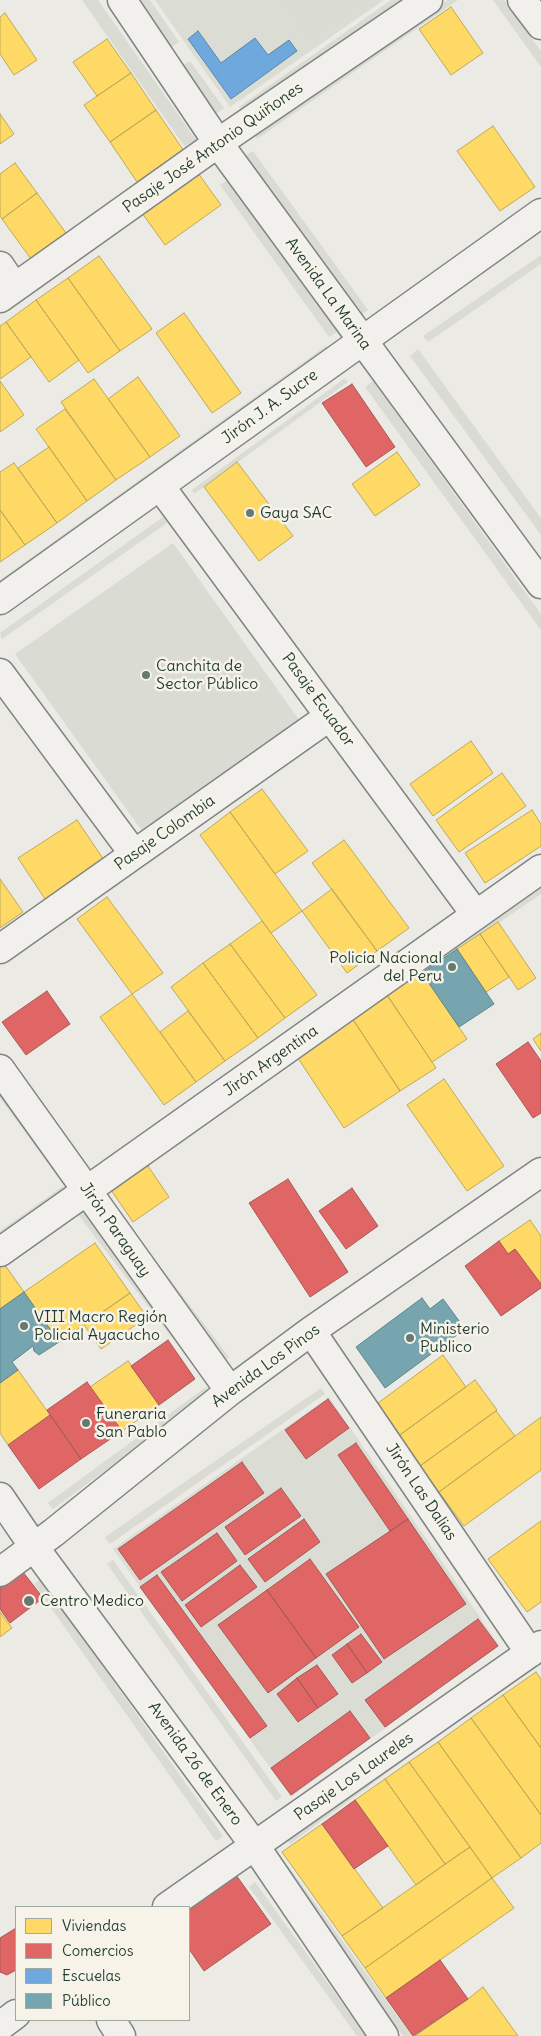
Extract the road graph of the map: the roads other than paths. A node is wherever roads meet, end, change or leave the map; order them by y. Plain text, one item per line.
1 (122, 0) edge
2 (428, 0) edge
3 (522, 0) edge
4 (541, 25) edge
5 (218, 143) junction
6 (541, 213) edge
7 (5, 284) edge
8 (363, 341) junction
9 (160, 486) junction
10 (541, 584) edge
11 (0, 600) edge
12 (0, 673) edge
13 (330, 716) junction
14 (134, 854) junction
15 (541, 869) edge
16 (476, 915) junction
17 (0, 949) edge
18 (0, 1069) edge
19 (541, 1172) edge
20 (87, 1190) junction
21 (0, 1252) edge
22 (311, 1332) junction
23 (230, 1391) junction
24 (0, 1497) edge
25 (34, 1547) junction
26 (0, 1572) edge
27 (536, 1649) edge
28 (255, 1846) junction
29 (168, 1906) edge
30 (15, 2015) edge
31 (112, 2021) edge
32 (0, 2026) edge
33 (121, 2036) edge
34 (384, 2036) edge

1 - 5 street, Avenida La Marina
2 - 5 street, Pasaje José Antonio Quiñones
3 - 4 street
5 - 7 street, Pasaje José Antonio Quiñones
5 - 8 street, Avenida La Marina
6 - 8 street, Jirón J. A. Sucre
8 - 9 street, Jirón J. A. Sucre
8 - 10 street, Avenida La Marina
9 - 11 street, Jirón J. A. Sucre
9 - 13 street, Pasaje Ecuador
12 - 14 street
13 - 14 street, Pasaje Colombia
13 - 16 street, Pasaje Ecuador
14 - 17 street, Pasaje Colombia
15 - 16 street, Jirón Argentina
16 - 20 street, Jirón Argentina
18 - 20 street, Jirón Paraguay
19 - 22 street, Avenida Los Pinos
20 - 21 street, Jirón Argentina
20 - 23 street, Jirón Paraguay
22 - 23 street, Avenida Los Pinos
22 - 27 street, Jirón Las Dalias
23 - 25 street, Avenida Los Pinos
24 - 25 street, Avenida 26 de Enero
25 - 26 street, Avenida Los Pinos
25 - 28 street, Avenida 26 de Enero
27 - 28 street, Pasaje Los Laureles
28 - 29 street, Pasaje Los Laureles
28 - 34 street, Avenida 26 de Enero
30 - 32 street
31 - 33 street

